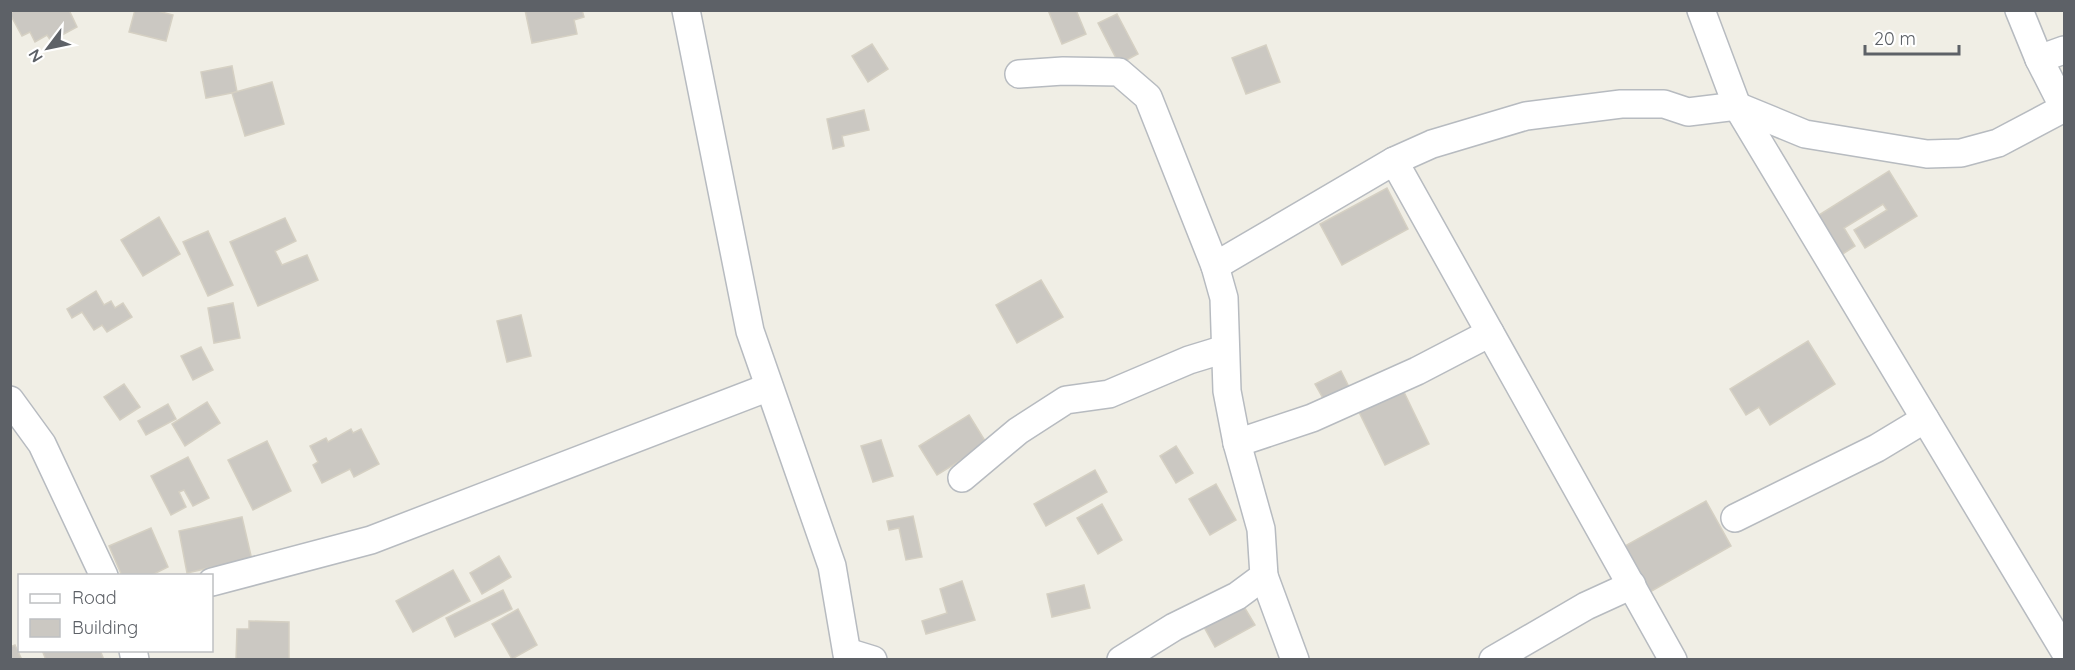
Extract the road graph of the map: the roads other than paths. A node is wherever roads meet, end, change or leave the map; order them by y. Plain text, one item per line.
1 (686, 10) edge
2 (1701, 10) edge
3 (2019, 10) edge
4 (2064, 50) edge
5 (2039, 59) junction
6 (1019, 74) dead end
7 (1737, 106) junction
8 (2064, 108) edge
9 (1394, 161) junction
10 (1215, 266) junction
11 (1490, 333) junction
12 (1226, 349) junction
13 (769, 387) junction
14 (10, 400) edge
15 (1925, 419) junction
16 (1237, 443) junction
17 (962, 478) dead end
18 (1736, 518) dead end
19 (103, 574) edge
20 (1264, 576) junction
21 (213, 582) edge
22 (1632, 585) junction
23 (2064, 650) edge
24 (848, 656) edge
25 (873, 660) edge
26 (1121, 660) edge
27 (1295, 660) edge
28 (1493, 660) edge
29 (1673, 660) edge

1 - 13 street
2 - 7 street
3 - 5 street
4 - 5 street
5 - 8 street
6 - 10 street
7 - 8 street
7 - 9 street
7 - 15 street
9 - 10 street
9 - 11 street
10 - 12 street
11 - 16 street
11 - 22 street
12 - 16 street
12 - 17 street
13 - 21 street
13 - 24 street
14 - 19 street
15 - 18 street
15 - 23 street
16 - 20 street
20 - 26 street
20 - 27 street
22 - 28 street
22 - 29 street
24 - 25 street

